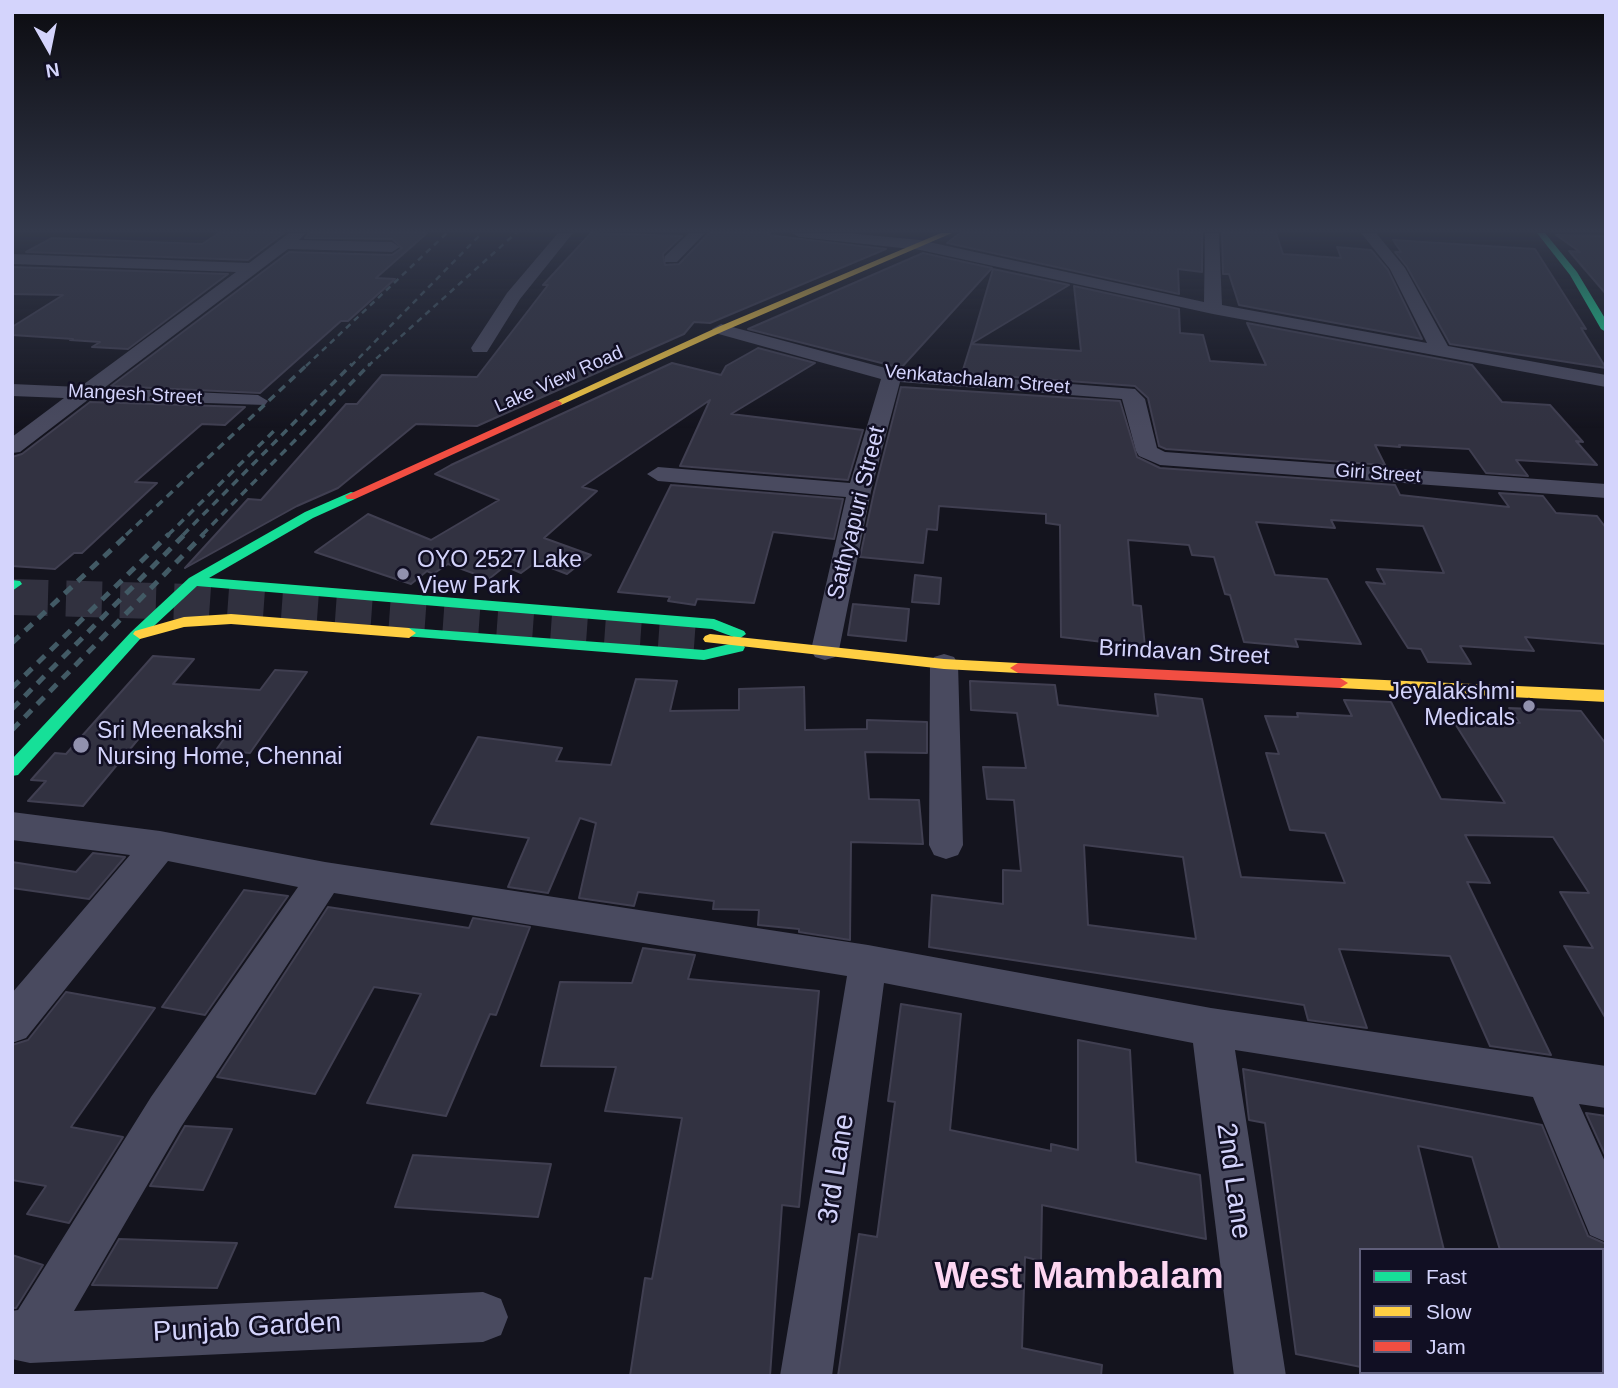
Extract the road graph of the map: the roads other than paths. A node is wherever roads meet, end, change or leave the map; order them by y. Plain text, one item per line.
1 (213, 298) edge
2 (512, 298) edge
3 (795, 298) edge
4 (1158, 298) edge
5 (1213, 298) edge
6 (1413, 298) edge
7 (1588, 298) edge
8 (1213, 309) junction
9 (721, 329) junction
10 (1606, 330) edge
11 (480, 348) dead end
12 (1441, 351) junction
13 (892, 376) junction
14 (1606, 381) edge
15 (12, 390) edge
16 (89, 391) junction
17 (257, 401) dead end
18 (12, 447) edge
19 (1151, 455) joint
20 (658, 474) dead end
21 (859, 491) junction
22 (1606, 491) edge
23 (194, 581) junction
24 (136, 635) junction
25 (710, 639) tunnel mouth
26 (761, 642) junction
27 (825, 650) junction
28 (944, 664) junction
29 (1601, 701) edge
30 (12, 770) edge
31 (12, 826) edge
32 (160, 845) junction
33 (946, 845) dead end
34 (324, 877) junction
35 (868, 962) junction
36 (12, 1024) edge
37 (1211, 1027) junction
38 (1548, 1081) junction
39 (1606, 1087) edge
40 (1606, 1219) edge
41 (483, 1317) dead end
42 (21, 1336) edge
43 (806, 1376) edge
44 (1260, 1376) edge

1 - 16 street
2 - 11 street
3 - 9 street, Lake View Road
4 - 8 street
5 - 8 street
6 - 12 street
7 - 10 street
8 - 12 street
9 - 13 street, Venkatachalam Street
9 - 23 street, Lake View Road
12 - 14 street
13 - 19 street, Venkatachalam Street
13 - 21 street, Sathyapuri Street
15 - 16 street, Mangesh Street
16 - 17 street, Mangesh Street
16 - 18 street
19 - 22 street, Giri Street
20 - 21 street
21 - 27 street, Sathyapuri Street
23 - 24 street, Lake View Road
23 - 26 street
24 - 26 street
24 - 30 street, Lake View Road
25 - 26 street
26 - 27 street, Brindavan Street
27 - 28 street, Brindavan Street
28 - 29 street, Brindavan Street
28 - 33 street
31 - 32 street
32 - 34 street
32 - 36 street
34 - 35 street
34 - 42 street
35 - 37 street
35 - 43 street, 3rd Lane
37 - 38 street
37 - 44 street, 2nd Lane
38 - 39 street
38 - 40 street
41 - 42 street, Punjab Garden

